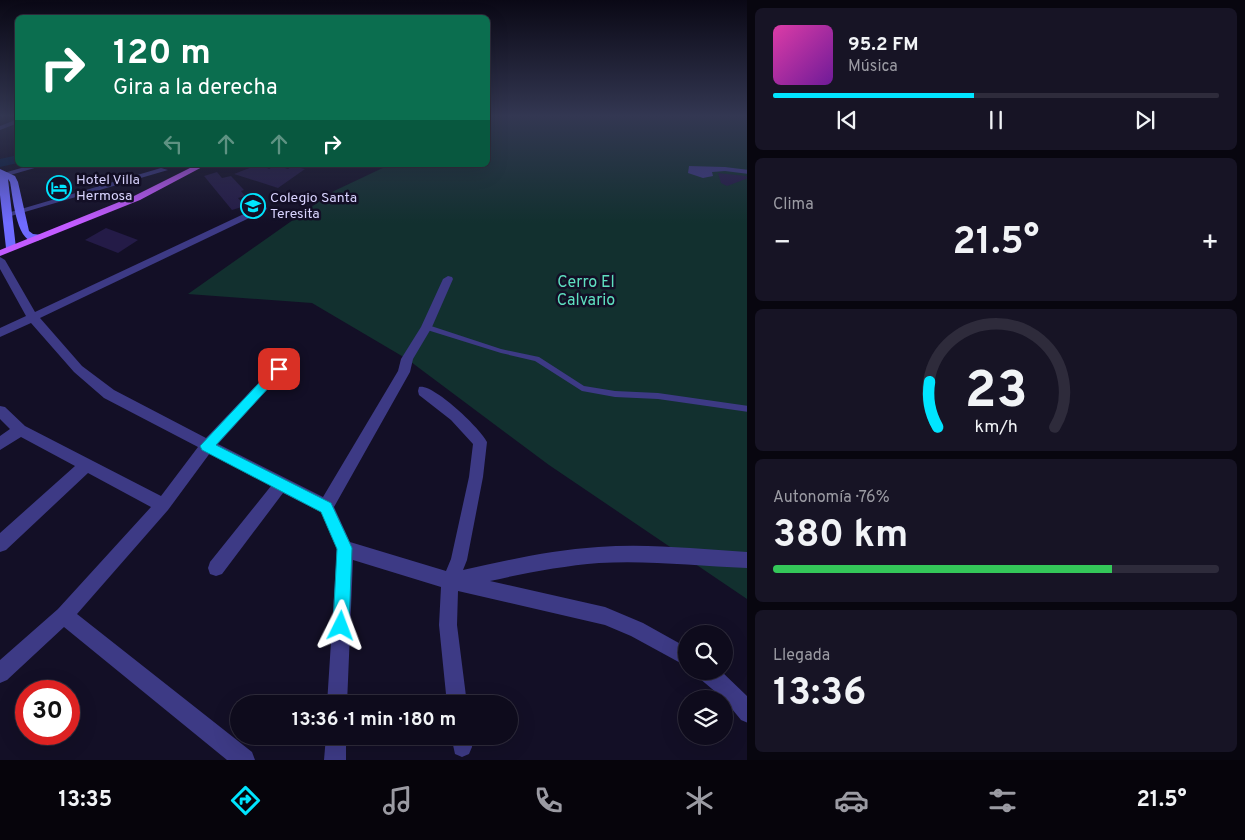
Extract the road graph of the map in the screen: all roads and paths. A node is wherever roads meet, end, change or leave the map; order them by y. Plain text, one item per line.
1 (32, 167) edge
2 (198, 167) edge
3 (164, 170) dead end
4 (707, 170) dead end
5 (747, 172) edge
6 (2, 174) edge
7 (263, 208) dead end
8 (20, 210) junction
9 (8, 214) junction
10 (39, 237) junction
11 (12, 248) junction
12 (0, 254) edge
13 (0, 260) edge
14 (448, 280) dead end
15 (32, 316) junction
16 (426, 327) junction
17 (0, 333) edge
18 (291, 356) dead end
19 (424, 391) dead end
20 (747, 409) edge
21 (0, 411) edge
22 (20, 430) junction
23 (0, 444) edge
24 (206, 446) junction
25 (86, 466) junction
26 (281, 484) junction
27 (163, 506) junction
28 (326, 507) junction
29 (0, 544) edge
30 (344, 548) junction
31 (747, 560) edge
32 (216, 568) dead end
33 (450, 581) junction
34 (64, 615) junction
35 (678, 652) edge
36 (0, 673) edge
37 (716, 680) edge
38 (337, 695) edge
39 (456, 695) edge
40 (747, 712) edge
41 (244, 760) edge

1 - 6 street
2 - 10 main road
3 - 8 street
4 - 5 street
6 - 8 street
6 - 9 street
7 - 15 street
8 - 9 street
8 - 10 street
9 - 11 street
10 - 11 main road
11 - 12 main road
13 - 15 street
14 - 16 street
15 - 17 street
15 - 24 street
16 - 20 lane
16 - 28 street
18 - 24 street
19 - 33 street
21 - 22 street
22 - 23 street
22 - 25 street
24 - 26 street
24 - 27 street
25 - 27 street
25 - 29 street
26 - 28 street
26 - 32 street
27 - 34 street
28 - 30 street
30 - 33 street
30 - 38 street
31 - 33 street
33 - 35 street
33 - 39 street
34 - 36 street
34 - 41 street
37 - 40 street

